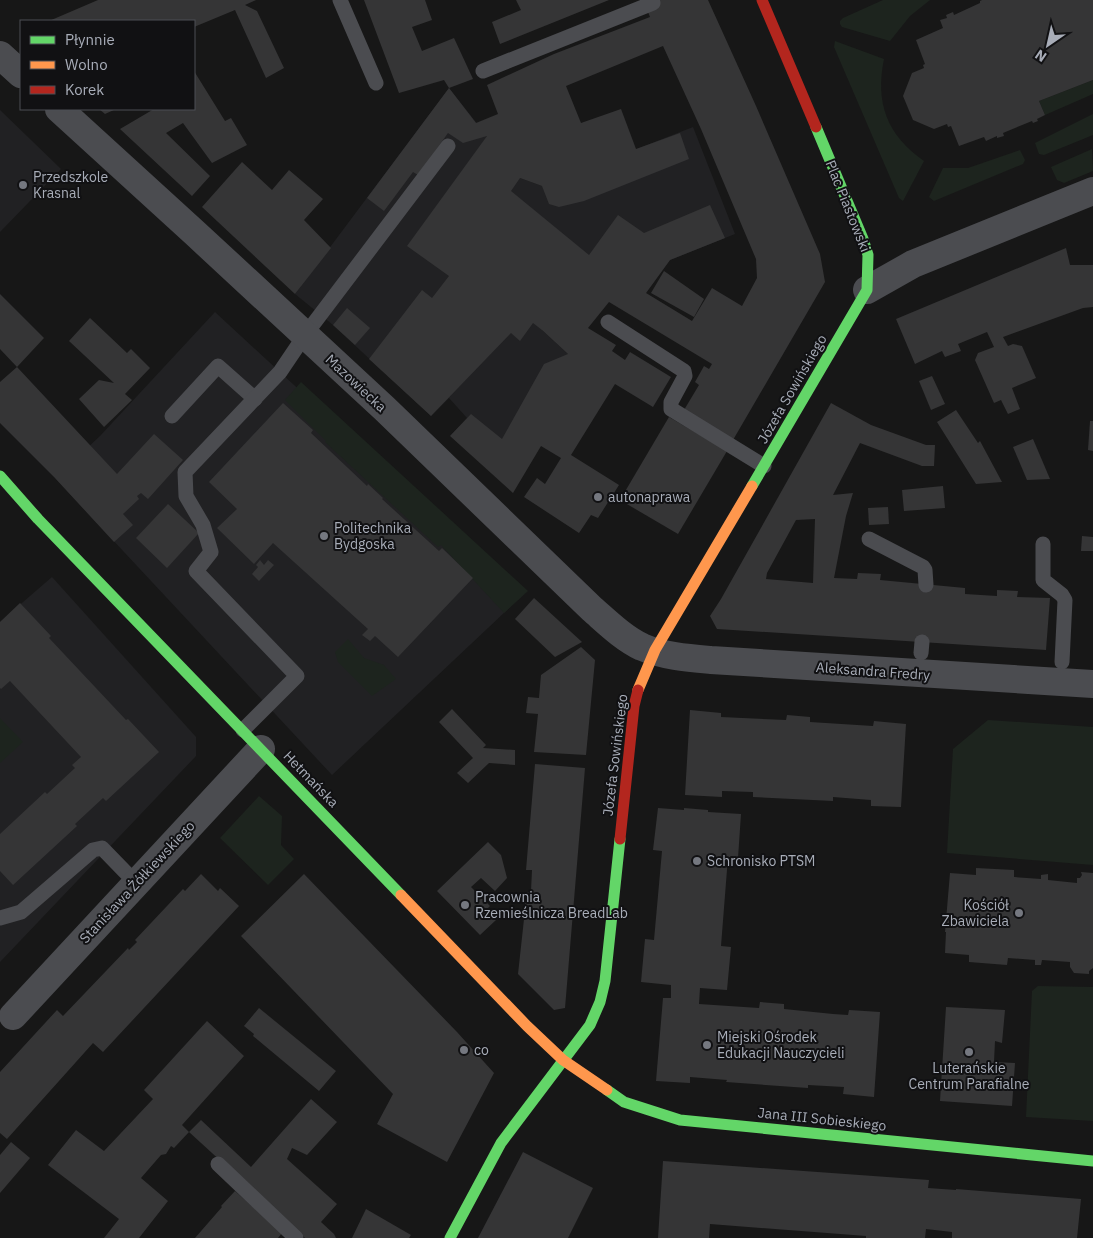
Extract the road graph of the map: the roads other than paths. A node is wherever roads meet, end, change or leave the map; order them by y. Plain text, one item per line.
1 (340, 0) edge
2 (769, 2) edge
3 (652, 3) dead end
4 (0, 55) edge
5 (483, 71) dead end
6 (20, 73) edge
7 (376, 83) dead end
8 (61, 110) edge
9 (448, 146) dead end
10 (1093, 191) edge
11 (866, 290) junction
12 (608, 322) dead end
13 (305, 335) junction
14 (255, 399) junction
15 (172, 416) dead end
16 (764, 466) junction
17 (0, 476) edge
18 (13, 490) junction
19 (0, 500) edge
20 (869, 539) dead end
21 (1043, 544) dead end
22 (926, 585) dead end
23 (655, 650) junction
24 (1062, 662) dead end
25 (1093, 684) edge
26 (252, 740) junction
27 (136, 883) junction
28 (0, 918) edge
29 (13, 1016) dead end
30 (563, 1060) junction
31 (1093, 1161) edge
32 (218, 1164) dead end
33 (296, 1238) edge
34 (450, 1238) edge

1 - 7 lane
2 - 11 street, Plac Piastowski
3 - 5 lane
4 - 6 street
8 - 13 street, Mazowiecka
9 - 13 lane
10 - 11 street
11 - 16 street, Józefa Sowińskiego
12 - 16 lane
13 - 14 lane
13 - 23 street, Mazowiecka
14 - 15 lane
14 - 26 lane
16 - 23 street, Józefa Sowińskiego
17 - 18 street
18 - 19 lane
18 - 26 street, Hetmańska
20 - 22 lane
21 - 24 lane
23 - 25 street, Aleksandra Fredry
23 - 30 street, Józefa Sowińskiego
26 - 27 street, Stanisława Żółkiewskiego
26 - 30 street, Hetmańska
27 - 28 lane
27 - 29 street, Stanisława Żółkiewskiego
30 - 31 street, Jana III Sobieskiego
30 - 34 street, Józefa Sowińskiego
32 - 33 lane

